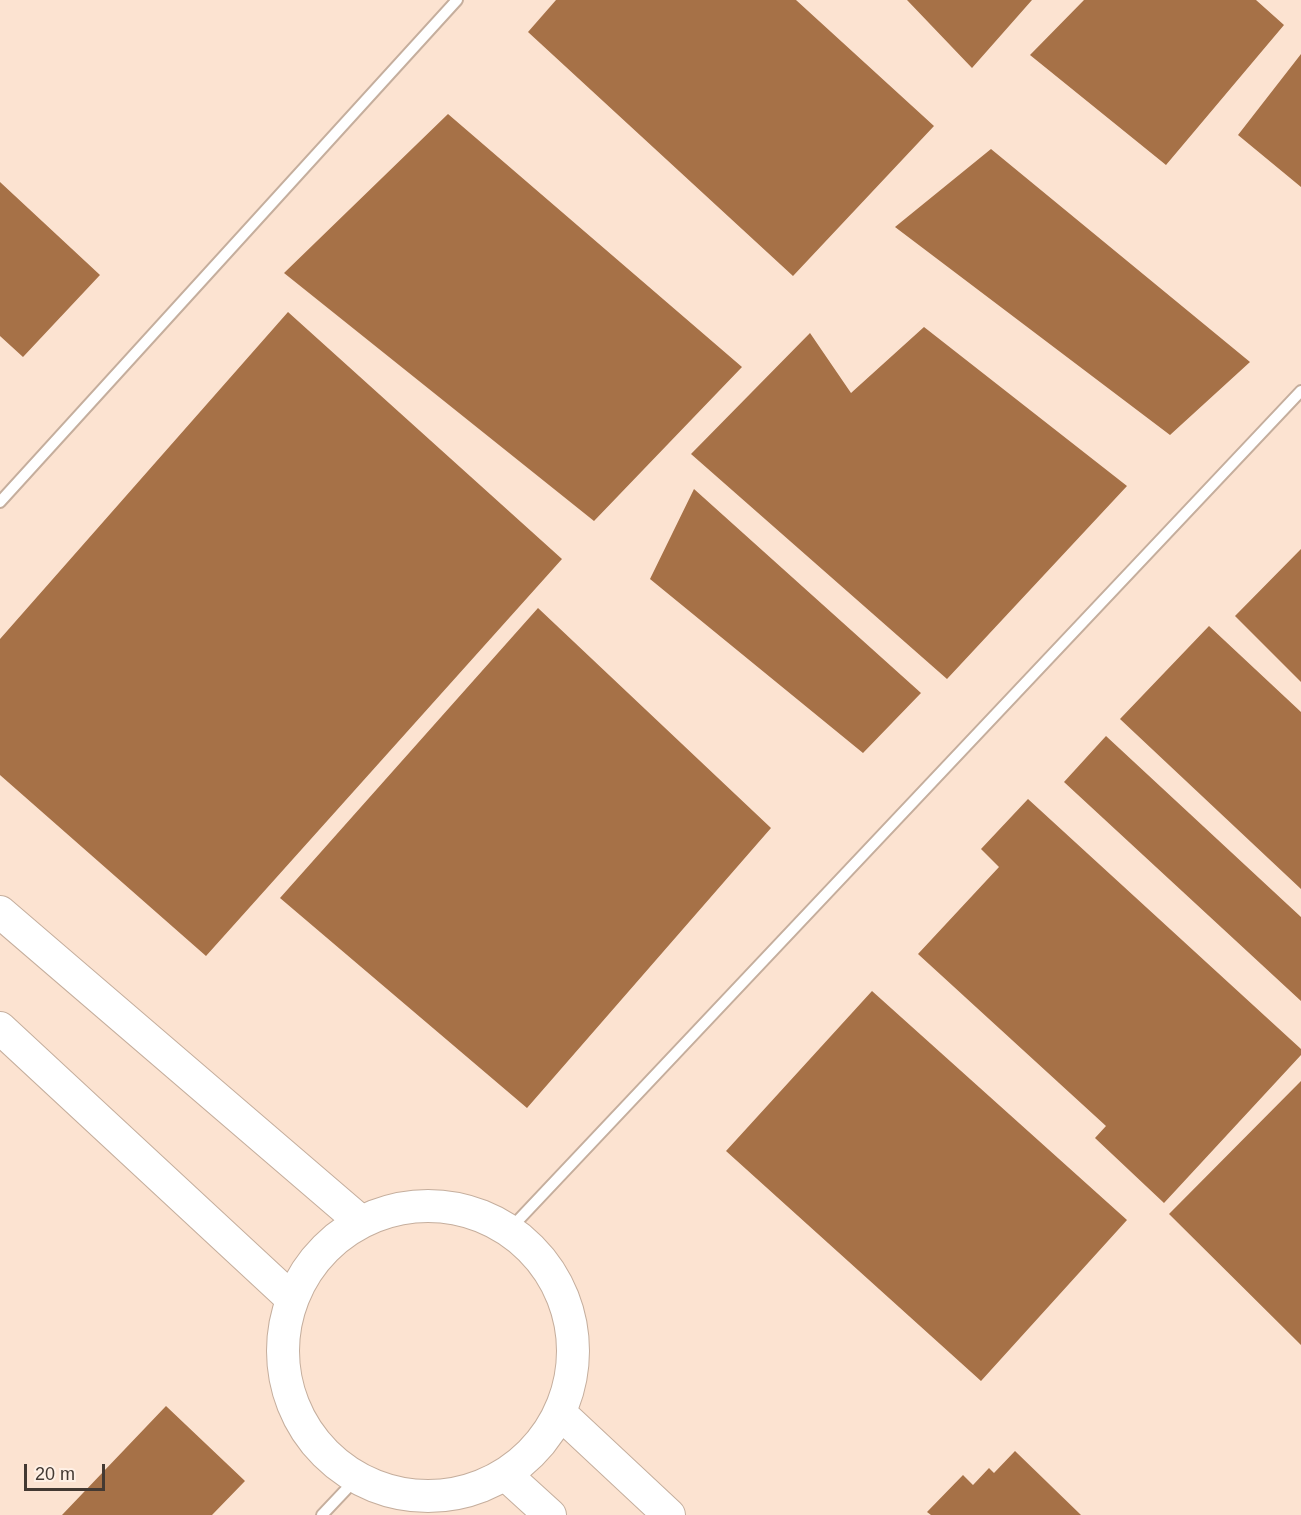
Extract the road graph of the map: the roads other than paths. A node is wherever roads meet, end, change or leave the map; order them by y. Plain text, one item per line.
1 (457, 0) edge
2 (1301, 391) edge
3 (0, 502) edge
4 (0, 912) edge
5 (0, 1028) edge
6 (360, 1221) junction
7 (510, 1229) junction
8 (291, 1298) junction
9 (561, 1414) junction
10 (506, 1475) junction
11 (356, 1479) junction
12 (322, 1515) edge
13 (550, 1515) edge
14 (669, 1515) edge

1 - 3 lane
2 - 7 lane
4 - 6 street
5 - 8 street
6 - 7 street
6 - 8 street
7 - 9 street
8 - 11 street
9 - 10 street
9 - 14 street
10 - 11 street
10 - 13 street
11 - 12 lane

